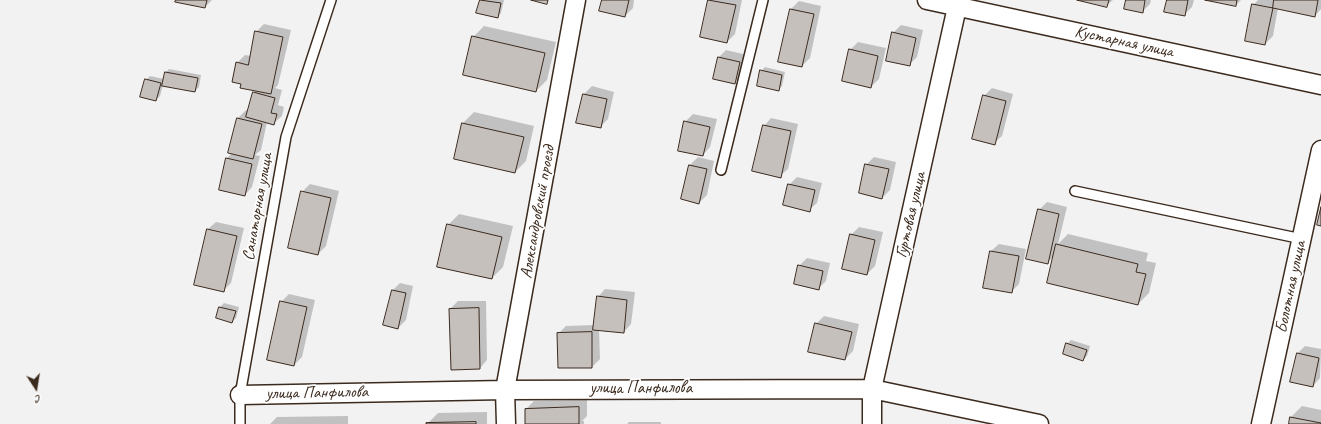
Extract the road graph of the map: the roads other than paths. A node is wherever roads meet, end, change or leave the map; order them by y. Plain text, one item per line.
1 (331, 0) edge
2 (576, 0) edge
3 (763, 0) edge
4 (927, 0) edge
5 (957, 7) junction
6 (1321, 85) edge
7 (1321, 150) edge
8 (721, 170) dead end
9 (1075, 191) dead end
10 (1302, 239) junction
11 (872, 389) junction
12 (505, 390) junction
13 (240, 395) junction
14 (240, 424) edge
15 (506, 424) edge
16 (872, 424) edge
17 (1039, 424) edge
18 (1261, 424) edge

1 - 13 lane, Санаторная улица
2 - 12 street, Александровский проезд
3 - 8 lane
4 - 5 street, Кустарная улица
5 - 6 street, Кустарная улица
5 - 11 street, Гуртовая улица
7 - 10 street, Болотная улица
9 - 10 lane
10 - 18 street, Болотная улица
11 - 12 street, улица Панфилова
11 - 16 street, Гуртовая улица
11 - 17 street, улица Панфилова
12 - 13 street, улица Панфилова
12 - 15 street, Александровский проезд
13 - 14 lane, Санаторная улица

